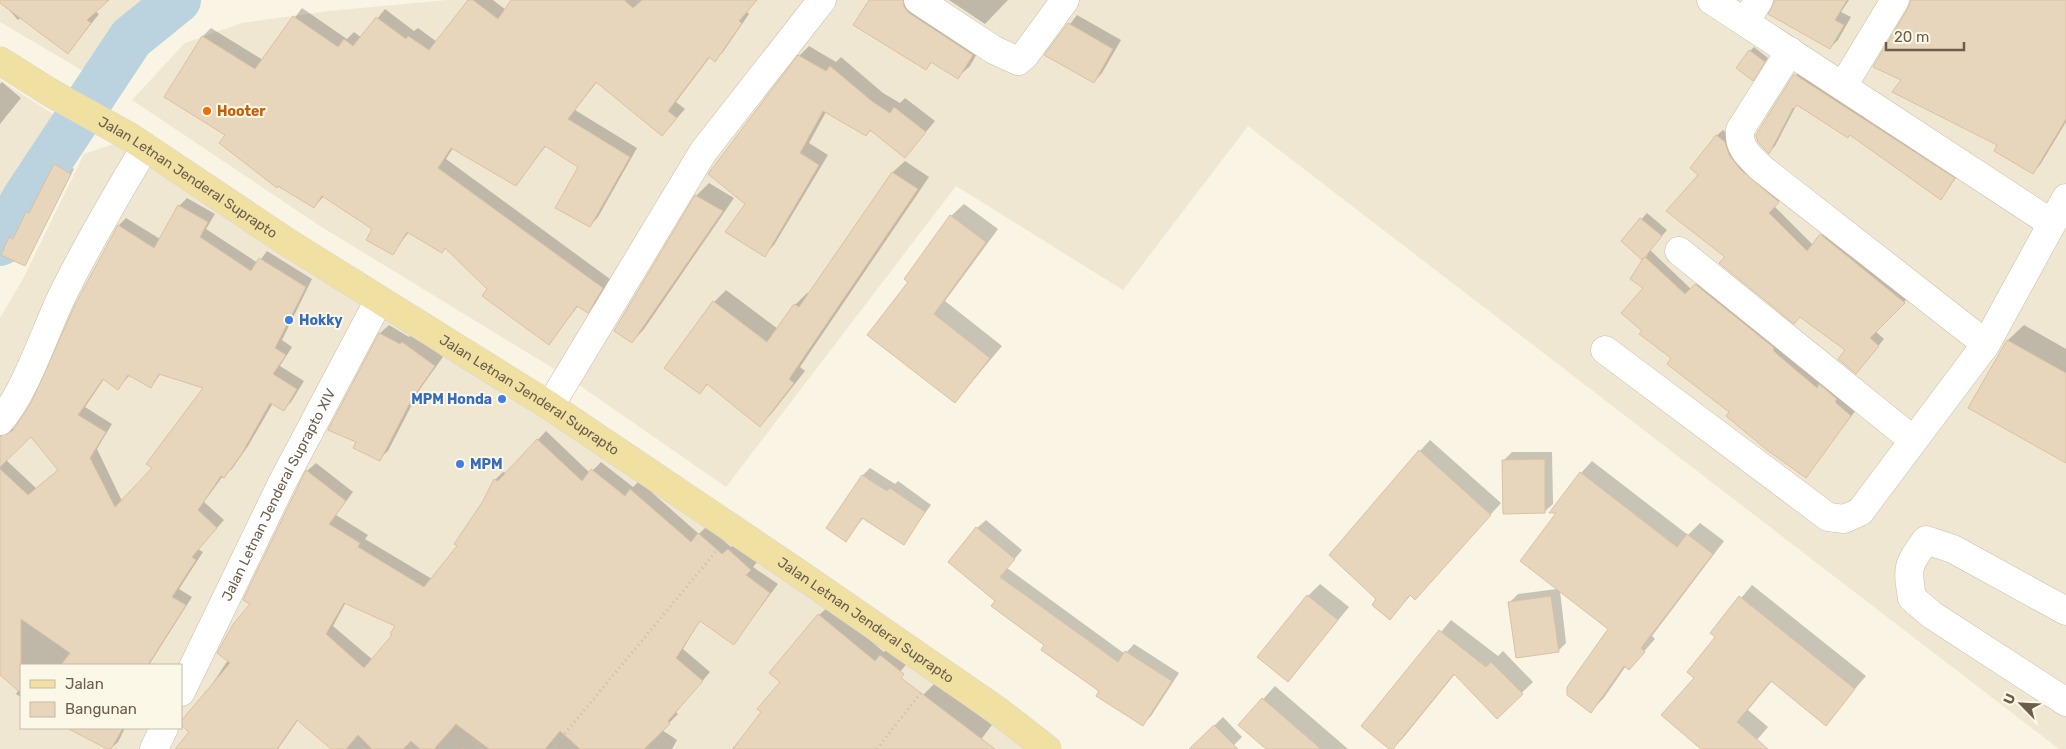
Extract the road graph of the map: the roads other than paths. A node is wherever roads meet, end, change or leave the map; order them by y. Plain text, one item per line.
1 (822, 0) edge
2 (918, 0) edge
3 (1065, 0) edge
4 (1711, 0) edge
5 (1895, 0) edge
6 (1752, 11) edge
7 (1790, 52) junction
8 (0, 61) edge
9 (1843, 86) junction
10 (137, 142) junction
11 (2066, 198) edge
12 (2051, 224) junction
13 (1679, 251) dead end
14 (379, 300) junction
15 (1986, 344) junction
16 (1605, 350) dead end
17 (550, 406) junction
18 (0, 421) edge
19 (1913, 440) junction
20 (2066, 612) edge
21 (182, 690) edge
22 (2066, 702) edge
23 (164, 729) edge
24 (154, 749) edge
25 (1047, 749) edge

1 - 17 street
2 - 3 street
4 - 6 street
5 - 9 street
6 - 7 street
7 - 9 street
7 - 15 street
8 - 10 main road, Jalan Letnan Jenderal Suprapto
9 - 12 street
10 - 14 main road, Jalan Letnan Jenderal Suprapto
10 - 18 street
11 - 12 street
12 - 15 street
13 - 19 street
14 - 17 main road, Jalan Letnan Jenderal Suprapto
14 - 21 street, Jalan Letnan Jenderal Suprapto XIV
15 - 19 street
16 - 19 street
17 - 25 main road, Jalan Letnan Jenderal Suprapto
20 - 22 street
23 - 24 street

